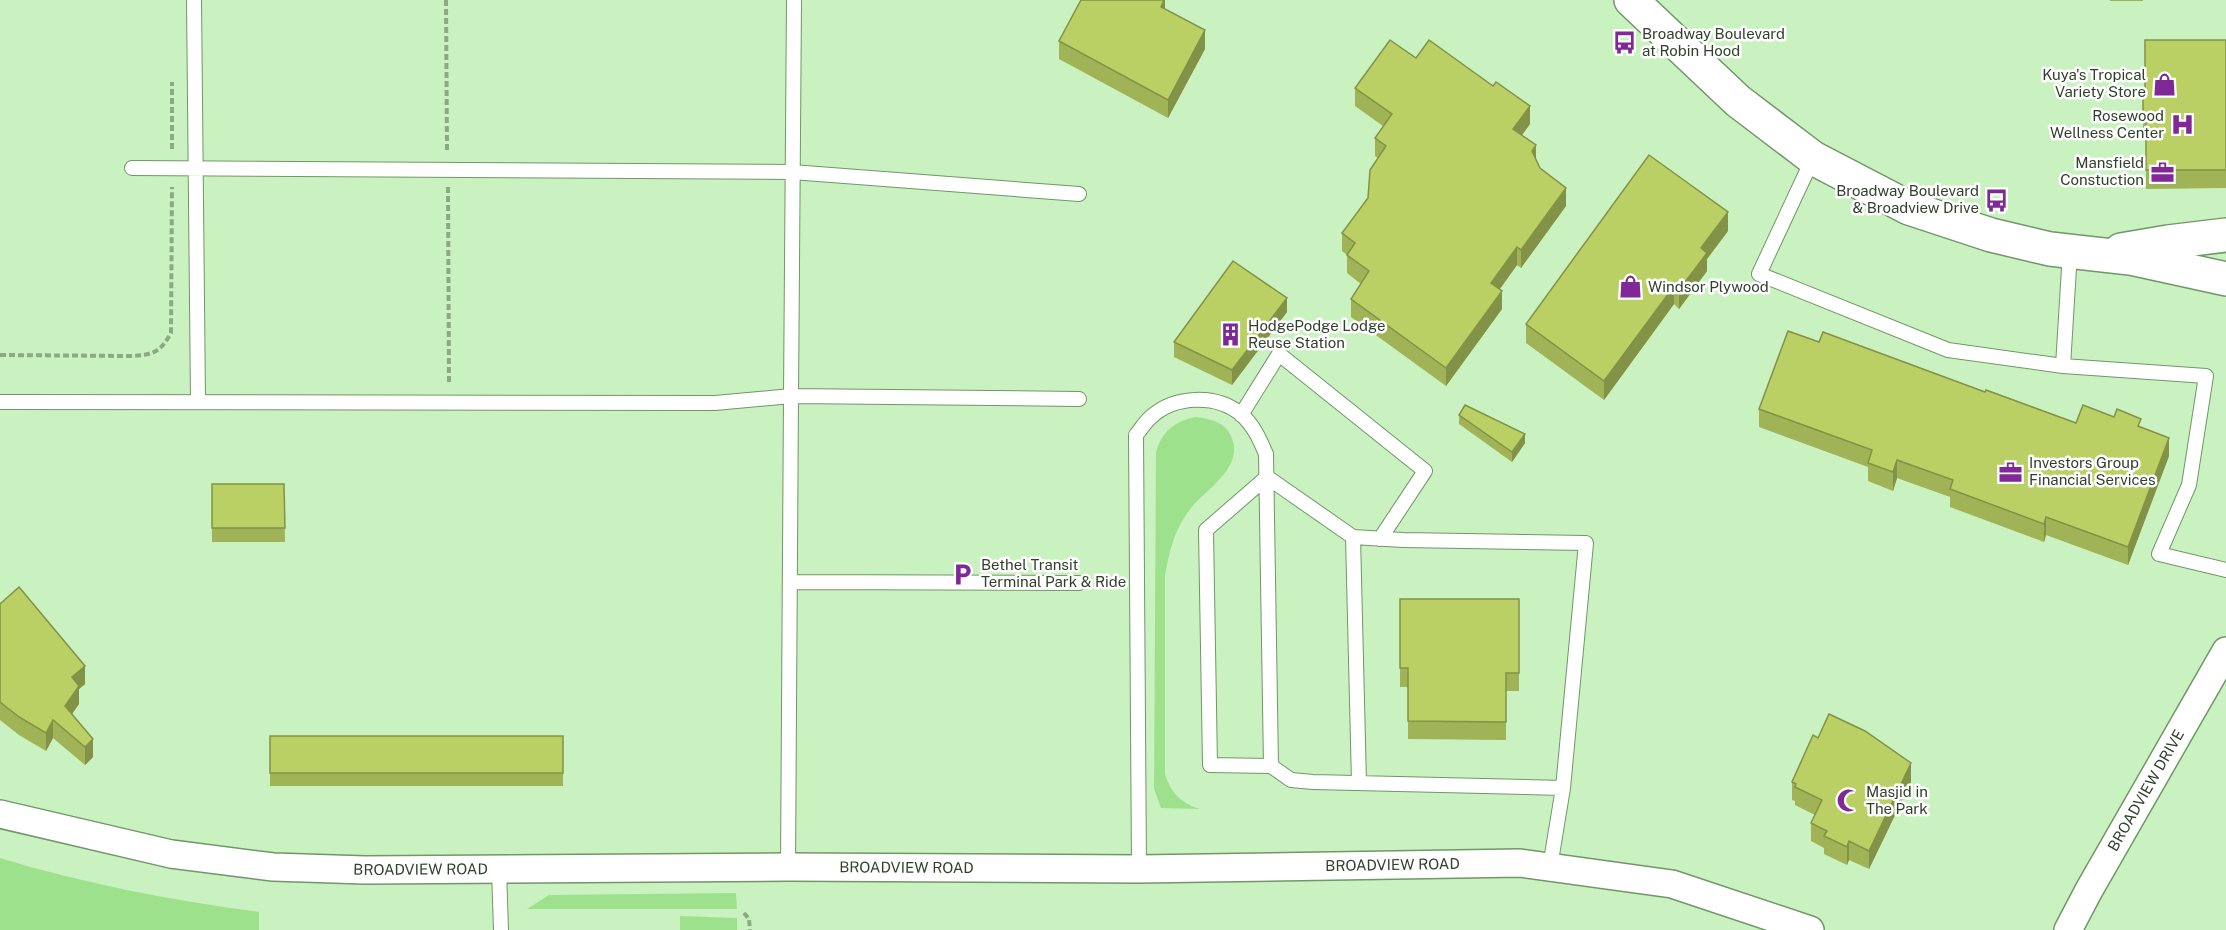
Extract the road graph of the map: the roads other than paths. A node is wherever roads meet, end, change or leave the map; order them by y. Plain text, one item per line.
1 (194, 0) edge
2 (794, 0) edge
3 (1631, 0) edge
4 (1812, 158) junction
5 (132, 168) dead end
6 (194, 168) junction
7 (792, 172) junction
8 (1079, 194) dead end
9 (2226, 235) edge
10 (2083, 253) junction
11 (2226, 279) edge
12 (2063, 366) junction
13 (791, 396) junction
14 (1079, 399) dead end
15 (0, 402) edge
16 (198, 402) junction
17 (1241, 415) junction
18 (1267, 477) junction
19 (1353, 537) junction
20 (1380, 539) junction
21 (2226, 570) edge
22 (791, 582) junction
23 (1079, 583) dead end
24 (2226, 651) edge
25 (1270, 766) junction
26 (1359, 783) junction
27 (1563, 788) junction
28 (0, 814) edge
29 (788, 867) junction
30 (1550, 867) junction
31 (1139, 869) junction
32 (499, 870) junction
33 (501, 930) edge
34 (1810, 930) edge
35 (2068, 930) edge

1 - 6 lane
2 - 7 lane
3 - 4 street
4 - 10 street
4 - 12 lane
5 - 6 lane
6 - 7 lane
6 - 16 lane
7 - 8 lane
7 - 13 lane
9 - 10 street
10 - 11 street
10 - 12 lane
12 - 21 lane
13 - 14 lane
13 - 16 lane
13 - 22 lane
15 - 16 lane
17 - 18 lane
17 - 20 lane
17 - 31 lane
18 - 19 lane
18 - 25 lane
18 - 25 lane
19 - 20 lane
19 - 26 lane
20 - 27 lane
22 - 23 lane
22 - 29 lane
24 - 35 street, BROADVIEW DRIVE
25 - 26 lane
26 - 27 lane
27 - 30 lane
28 - 32 street, BROADVIEW ROAD
29 - 31 street, BROADVIEW ROAD
29 - 32 street, BROADVIEW ROAD
30 - 31 street, BROADVIEW ROAD
30 - 34 street, BROADVIEW ROAD
32 - 33 lane

